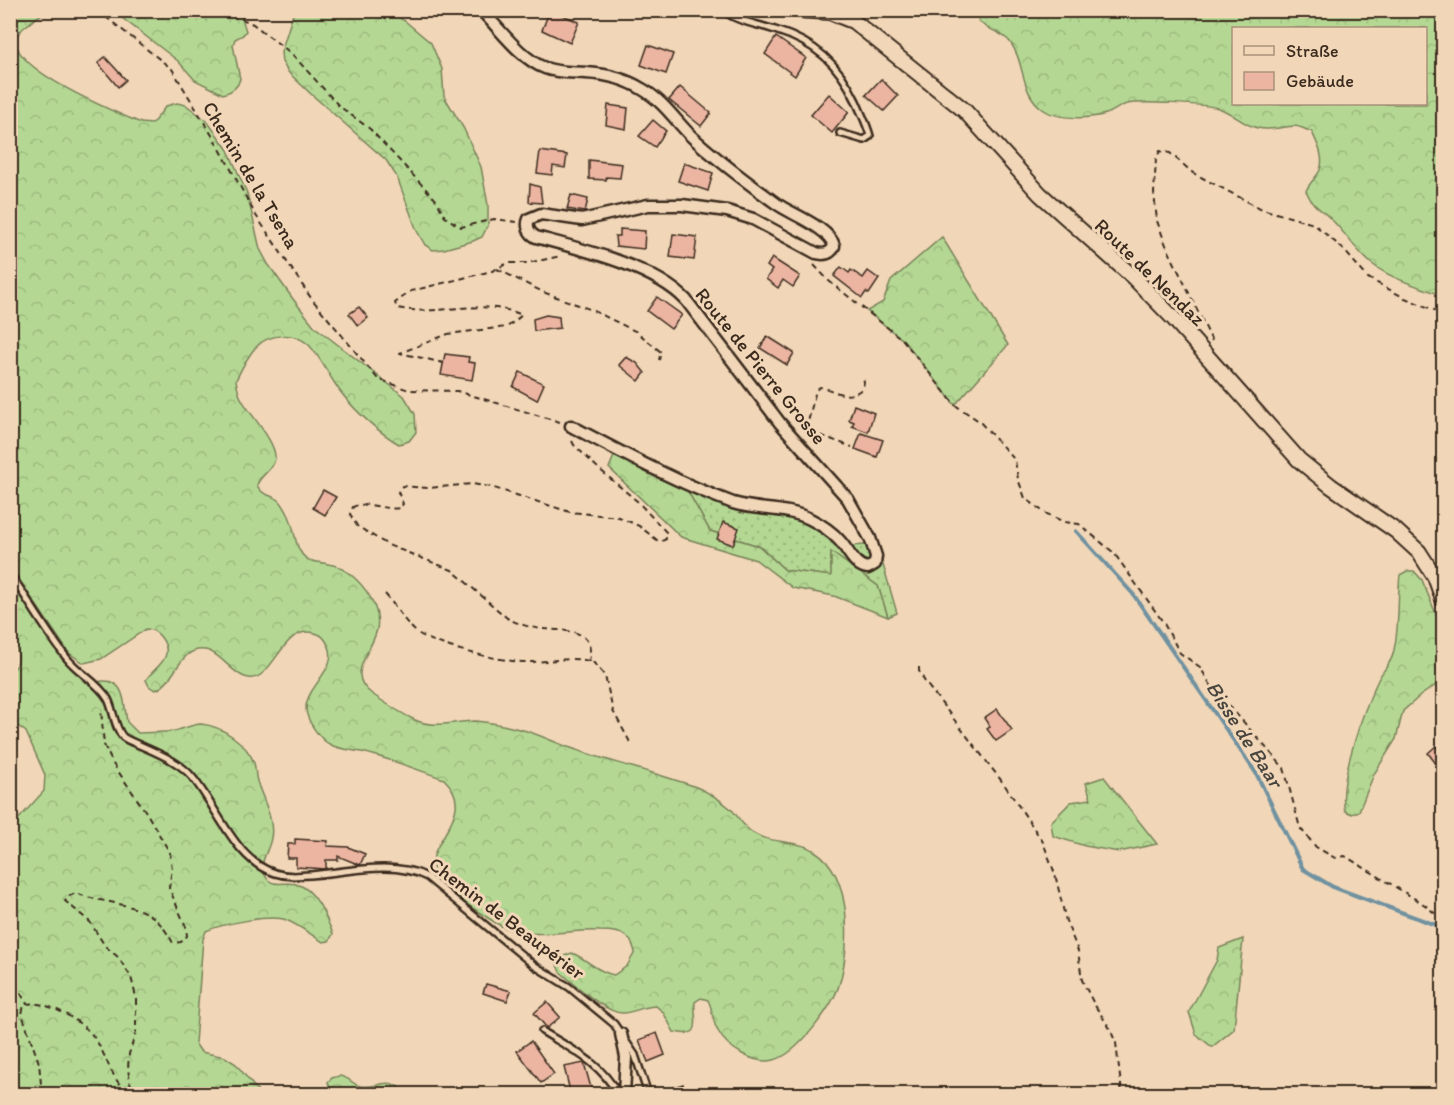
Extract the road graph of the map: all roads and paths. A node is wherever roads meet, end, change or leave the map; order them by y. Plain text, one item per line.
1 (97, 10) edge
2 (222, 10) edge
3 (482, 10) edge
4 (723, 10) edge
5 (798, 10) edge
6 (840, 134) dead end
7 (528, 223) junction
8 (565, 255) dead end
9 (819, 264) dead end
10 (497, 269) junction
11 (1443, 314) edge
12 (659, 360) dead end
13 (444, 363) dead end
14 (1213, 363) junction
15 (862, 377) dead end
16 (780, 423) junction
17 (571, 426) junction
18 (806, 430) junction
19 (852, 447) dead end
20 (10, 574) edge
21 (385, 594) dead end
22 (1443, 602) edge
23 (10, 655) edge
24 (589, 661) junction
25 (919, 666) dead end
26 (10, 676) edge
27 (108, 699) junction
28 (631, 744) dead end
29 (1443, 921) edge
30 (10, 975) edge
31 (27, 1004) junction
32 (542, 1031) dead end
33 (621, 1034) junction
34 (42, 1095) edge
35 (618, 1095) edge
36 (624, 1095) edge
37 (648, 1095) edge
38 (1122, 1095) edge

1 - 17 path, Chemin de la Tsena
2 - 7 path
3 - 7 street
4 - 6 lane
5 - 14 main road, Route de Nendaz
7 - 16 street, Route de Pierre Grosse
8 - 10 path
9 - 29 path
10 - 12 path
10 - 13 path
11 - 14 path
14 - 22 main road, Route de Nendaz
15 - 18 path
16 - 17 street, Route de Pierre Grosse
16 - 18 path
17 - 24 path
18 - 19 path
20 - 27 lane, Chemin de Beaupérier
21 - 24 path
23 - 26 path
24 - 28 path
25 - 38 path
27 - 31 path
27 - 33 lane, Chemin de Beaupérier
30 - 31 path
31 - 34 path
32 - 35 lane
33 - 36 street
33 - 37 lane, Chemin de Beaupérier

